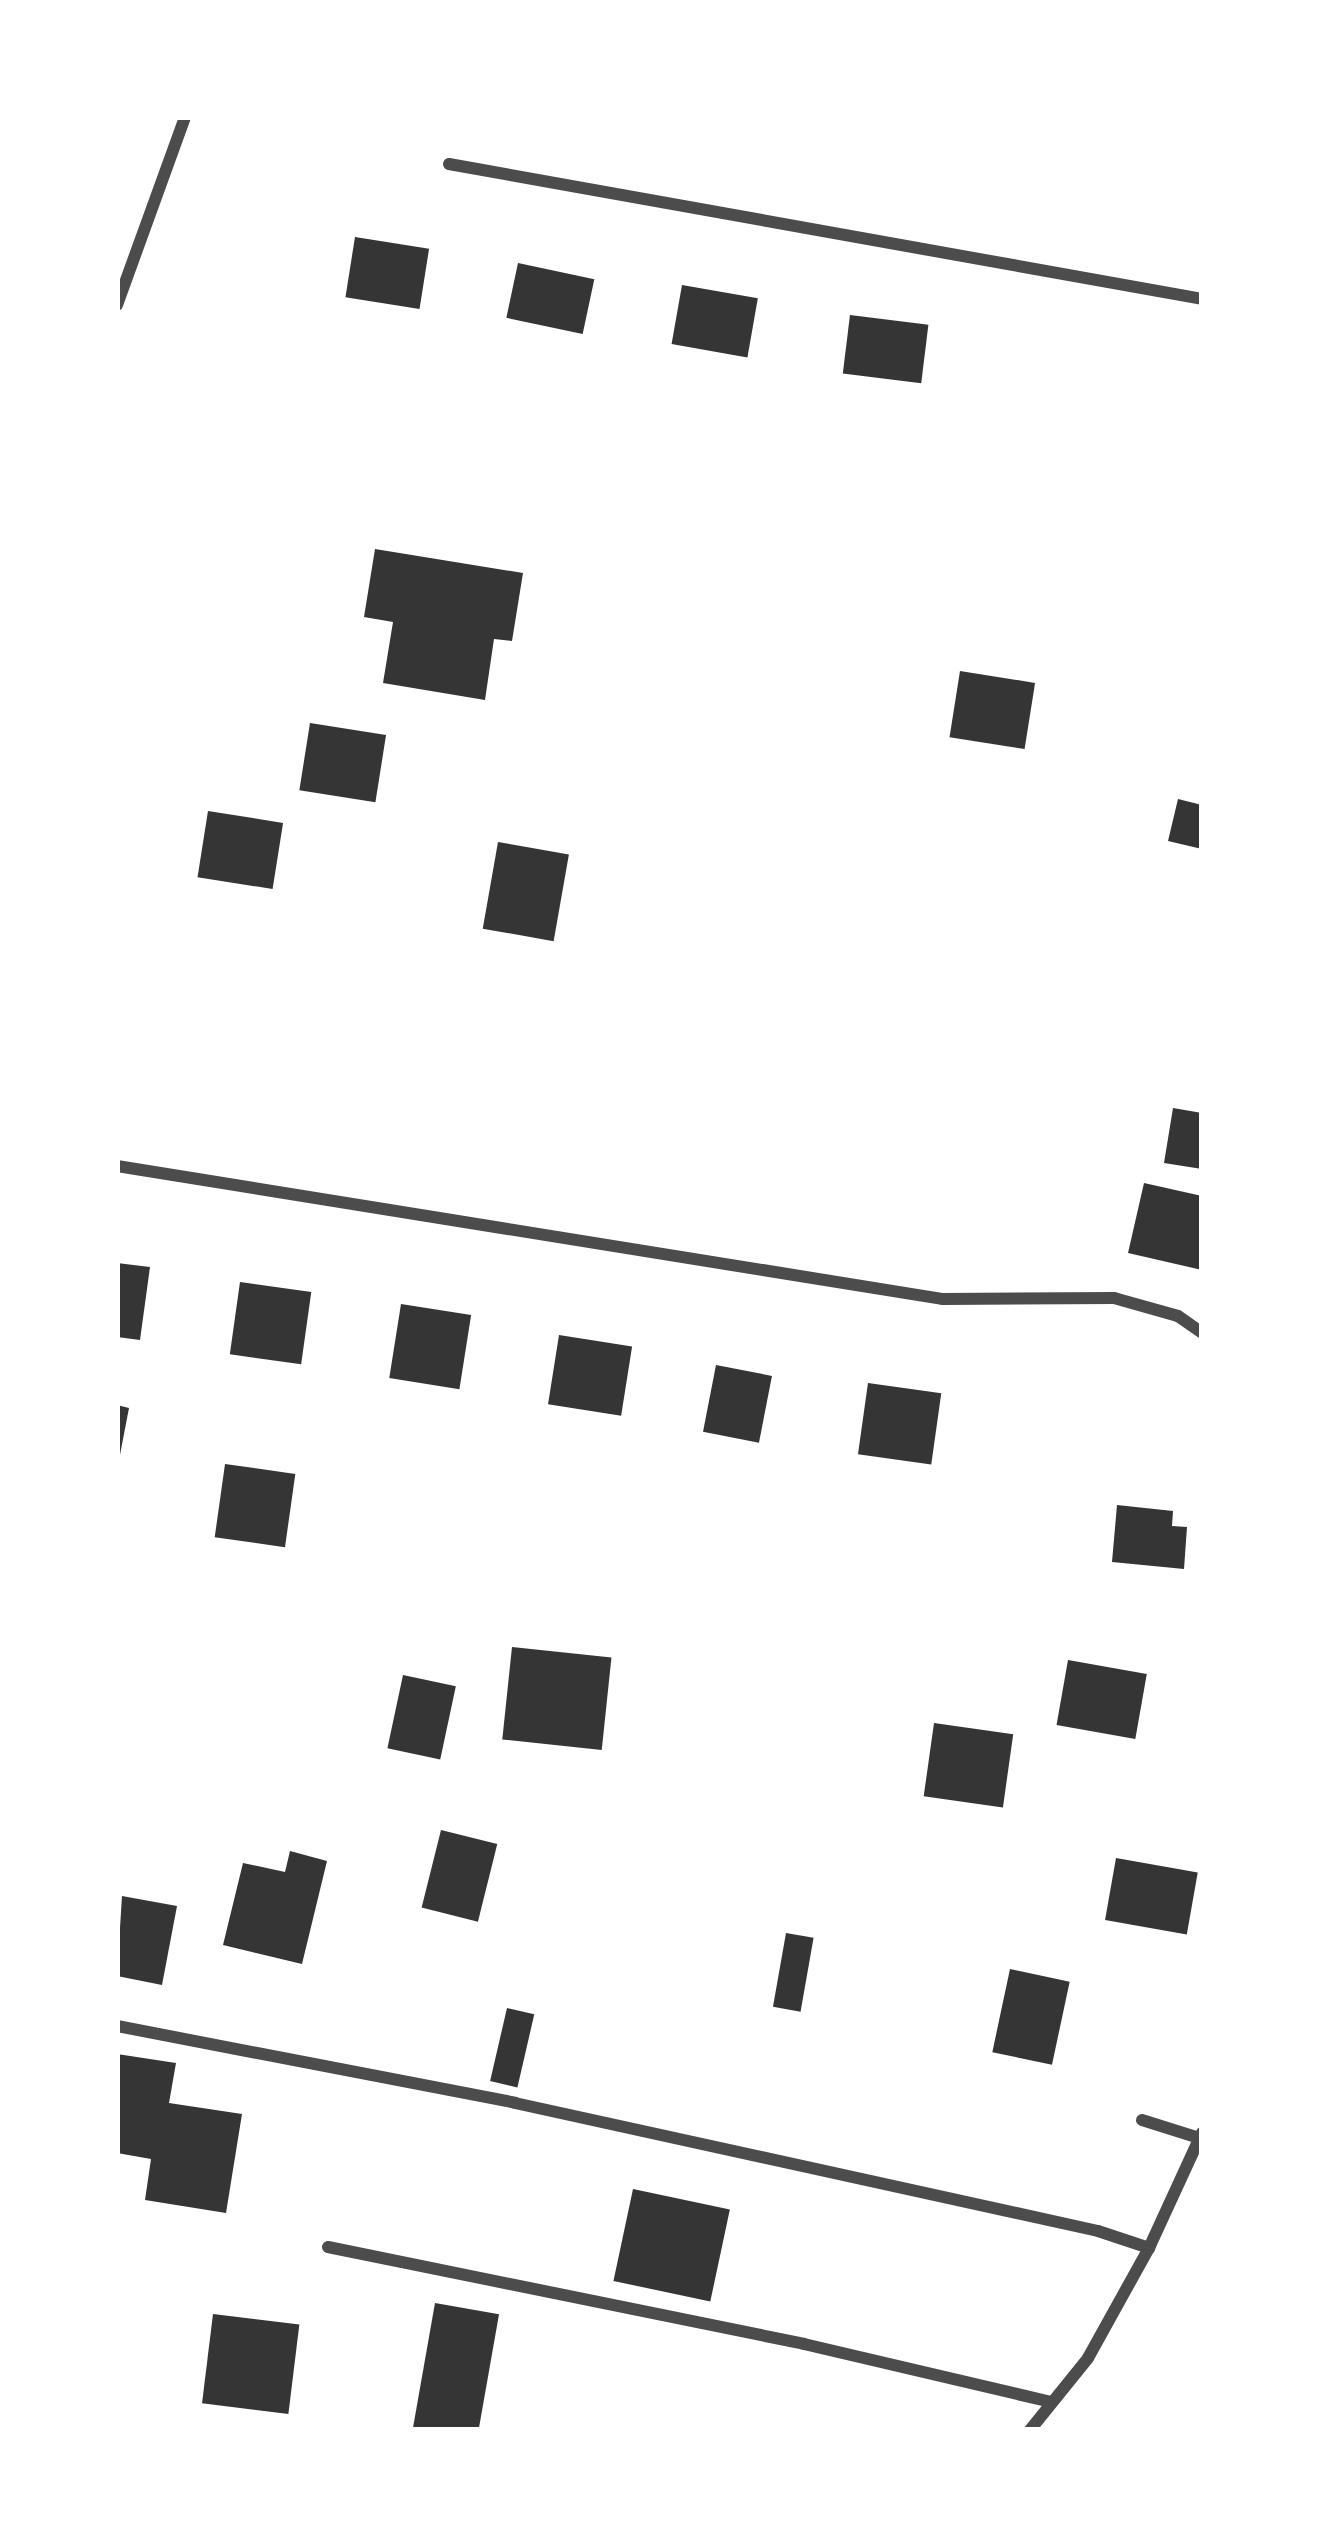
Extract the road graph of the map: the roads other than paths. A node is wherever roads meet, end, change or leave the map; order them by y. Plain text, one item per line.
1 (184, 117) edge
2 (448, 164) dead end
3 (1202, 299) edge
4 (117, 305) edge
5 (117, 1166) edge
6 (1202, 1333) edge
7 (117, 2026) edge
8 (1142, 2120) dead end
9 (1201, 2136) edge
10 (328, 2247) dead end
11 (1149, 2248) junction
12 (1051, 2402) junction
13 (1030, 2430) edge

1 - 4 street
2 - 3 street
5 - 6 street
7 - 11 street
8 - 9 street
9 - 11 street
10 - 12 street
11 - 12 street
12 - 13 street

